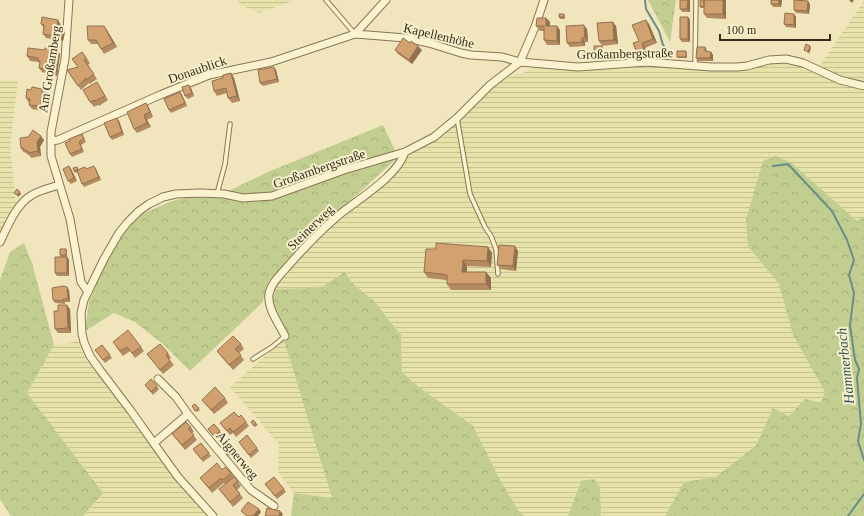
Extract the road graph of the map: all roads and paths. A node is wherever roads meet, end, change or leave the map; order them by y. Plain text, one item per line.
1 (69, 0) edge
2 (326, 0) edge
3 (386, 0) edge
4 (544, 0) edge
5 (696, 0) edge
6 (355, 34) junction
7 (520, 62) junction
8 (695, 65) junction
9 (864, 86) edge
10 (457, 118) junction
11 (230, 124) dead end
12 (51, 141) junction
13 (405, 152) junction
14 (59, 185) junction
15 (217, 194) junction
16 (0, 242) edge
17 (498, 274) dead end
18 (88, 292) junction
19 (285, 336) joint
20 (253, 359) dead end
21 (158, 379) dead end
22 (188, 414) junction
23 (154, 443) junction
24 (274, 506) dead end
25 (213, 516) edge

1 - 12 street, Am Großamberg
2 - 6 lane
3 - 6 street
4 - 7 street
5 - 8 lane
6 - 7 street, Kapellenhöhe
6 - 12 street, Donaublick
7 - 8 street, Großambergstraße
7 - 10 street, Großambergstraße
8 - 9 street, Großambergstraße
10 - 13 street, Großambergstraße
10 - 17 lane
11 - 15 lane
12 - 14 street, Am Großamberg
13 - 15 street, Großambergstraße
13 - 19 street, Steinerweg
14 - 16 street
14 - 18 street, Am Großamberg
15 - 18 street, Großambergstraße
18 - 23 street, Großambergstraße
19 - 20 lane
21 - 22 street, Aignerweg
22 - 23 street
22 - 24 street, Aignerweg
23 - 25 street, Großambergstraße

